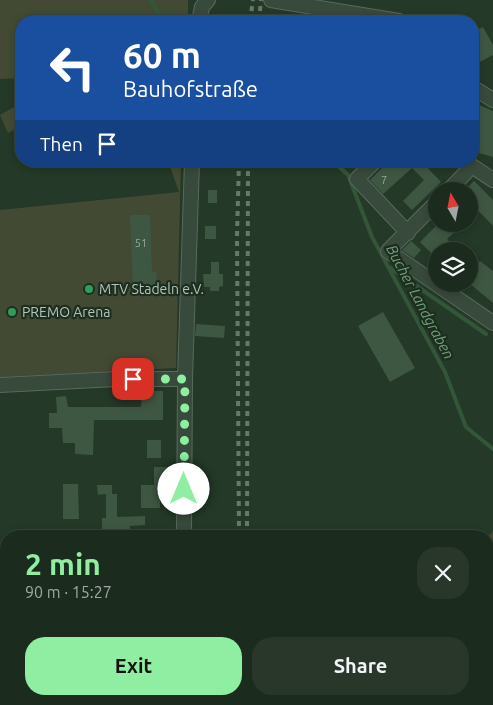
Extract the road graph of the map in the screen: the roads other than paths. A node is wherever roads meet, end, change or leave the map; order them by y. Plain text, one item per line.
1 (207, 0) edge
2 (271, 0) edge
3 (200, 15) edge
4 (362, 15) edge
5 (479, 91) edge
6 (493, 100) edge
7 (192, 167) edge
8 (369, 167) edge
9 (467, 167) edge
10 (474, 167) edge
11 (493, 180) edge
12 (455, 182) edge
13 (428, 212) edge
14 (408, 233) junction
15 (493, 323) edge
16 (185, 379) junction
17 (0, 385) edge
18 (184, 530) edge

1 - 3 street
2 - 4 street
5 - 6 street
7 - 16 street
8 - 14 street
9 - 12 street
10 - 11 street
13 - 14 street
14 - 15 street
16 - 17 street
16 - 18 street

